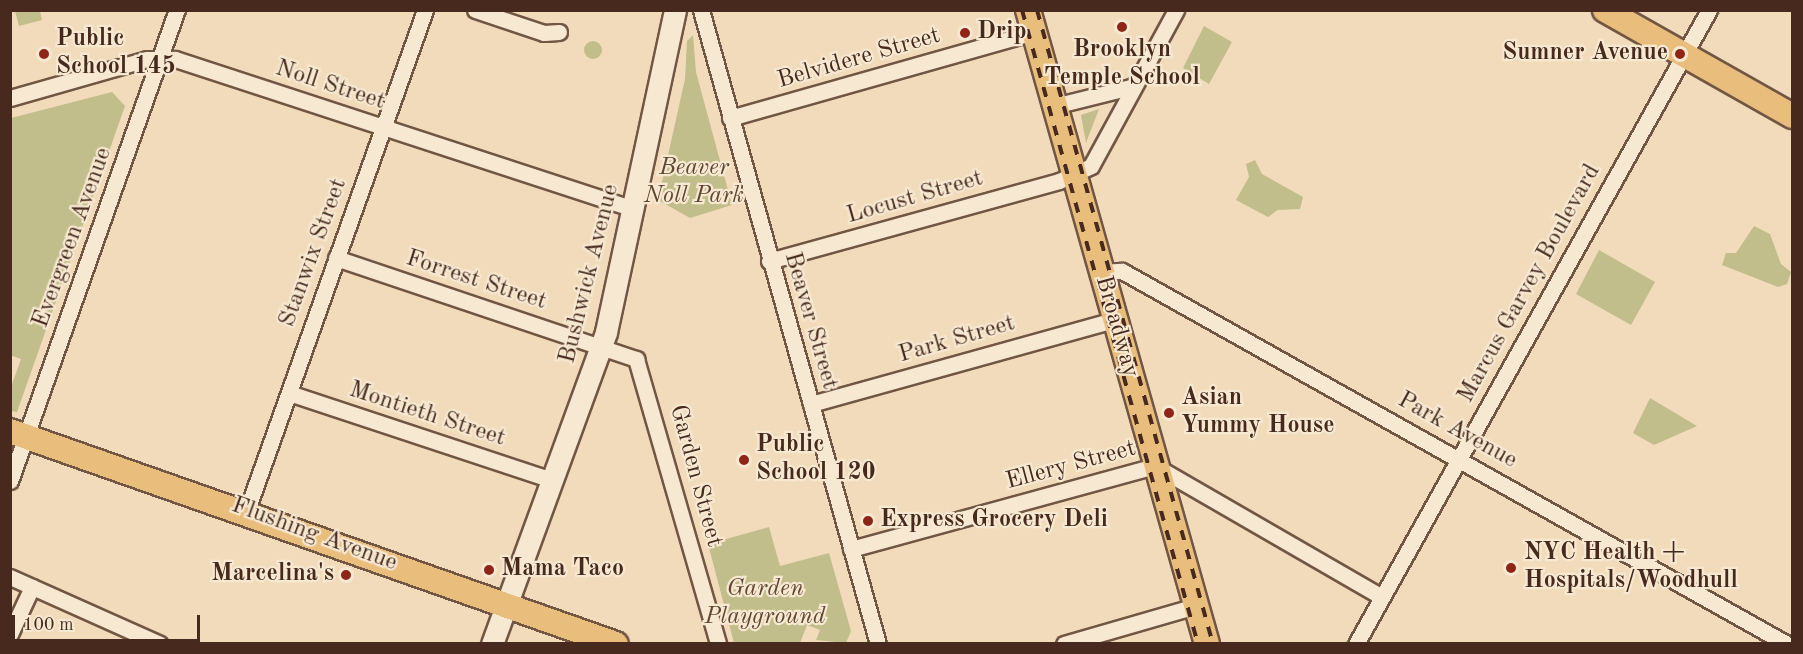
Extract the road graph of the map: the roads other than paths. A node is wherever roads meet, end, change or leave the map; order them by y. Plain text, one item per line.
1 (177, 10) edge
2 (425, 10) edge
3 (475, 10) edge
4 (675, 10) edge
5 (701, 10) edge
6 (1176, 10) edge
7 (1605, 10) edge
8 (1709, 10) edge
9 (1031, 21) edge
10 (559, 32) dead end
11 (1684, 55) junction
12 (161, 59) junction
13 (1134, 86) junction
14 (10, 98) edge
15 (1054, 105) junction
16 (1792, 116) edge
17 (730, 118) junction
18 (383, 127) junction
19 (1072, 175) junction
20 (633, 209) junction
21 (336, 258) junction
22 (769, 261) junction
23 (1100, 272) junction
24 (1114, 320) junction
25 (602, 345) junction
26 (289, 393) junction
27 (811, 404) junction
28 (19, 432) edge
29 (1458, 458) junction
30 (1155, 466) junction
31 (552, 480) junction
32 (10, 481) edge
33 (247, 510) junction
34 (851, 549) junction
35 (10, 577) edge
36 (32, 587) junction
37 (1382, 597) junction
38 (506, 604) junction
39 (1196, 606) junction
40 (10, 634) edge
41 (160, 644) edge
42 (492, 644) edge
43 (616, 644) edge
44 (718, 644) edge
45 (878, 644) edge
46 (1064, 644) edge
47 (1207, 644) edge
48 (1356, 644) edge
49 (1787, 644) edge

1 - 12 street, Evergreen Avenue
2 - 18 street, Stanwix Street
3 - 10 street
4 - 20 main road, Bushwick Avenue
5 - 17 street, Beaver Street
6 - 13 street
7 - 11 main road
8 - 11 street, Marcus Garvey Boulevard
9 - 15 main road, Broadway
9 - 17 street, Belvidere Street
11 - 16 main road
11 - 29 street, Marcus Garvey Boulevard
12 - 14 street, Noll Street
12 - 18 street, Noll Street
12 - 28 street, Evergreen Avenue
13 - 15 street
13 - 19 street
15 - 19 main road, Broadway
17 - 22 street, Beaver Street
18 - 20 street, Noll Street
18 - 21 street, Stanwix Street
19 - 22 street, Locust Street
19 - 23 main road, Broadway
20 - 25 main road, Bushwick Avenue
21 - 25 street, Forrest Street
21 - 26 street, Stanwix Street
22 - 27 street, Beaver Street
23 - 24 main road, Broadway
23 - 29 street, Park Avenue
24 - 27 street, Park Street
24 - 30 main road, Broadway
25 - 31 main road, Bushwick Avenue
25 - 44 street, Garden Street
26 - 31 street, Montieth Street
26 - 33 street, Stanwix Street
27 - 34 street, Beaver Street
28 - 32 street, Evergreen Avenue
28 - 33 main road, Flushing Avenue
29 - 37 street, Marcus Garvey Boulevard
29 - 49 street, Park Avenue
30 - 34 street, Ellery Street
30 - 37 street, Ellery Street
30 - 39 main road, Broadway
31 - 38 main road, Bushwick Avenue
33 - 38 main road, Flushing Avenue
34 - 45 street, Beaver Street
35 - 36 street
36 - 40 street
36 - 41 street
37 - 48 street, Marcus Garvey Boulevard
38 - 42 main road, Bushwick Avenue
38 - 43 main road, Flushing Avenue
39 - 46 street
39 - 47 main road, Broadway

